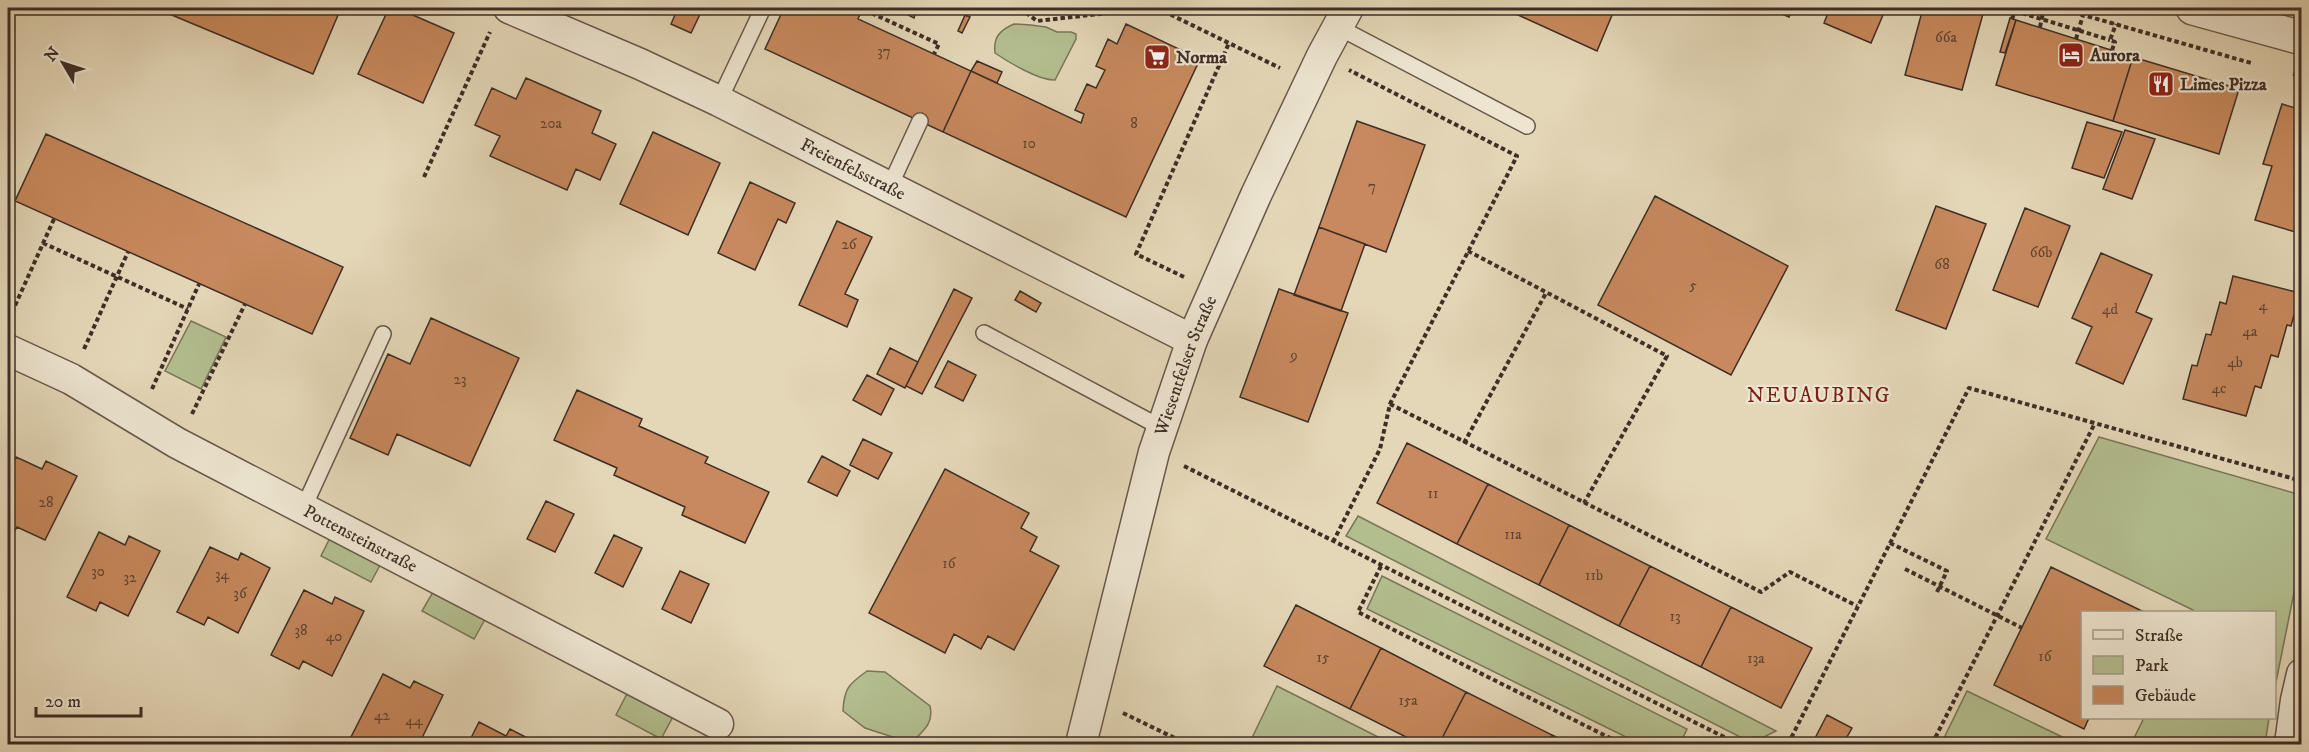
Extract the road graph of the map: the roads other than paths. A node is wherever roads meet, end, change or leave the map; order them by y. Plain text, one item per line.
1 (509, 8) edge
2 (763, 8) edge
3 (2193, 8) edge
4 (1343, 17) edge
5 (2301, 38) edge
6 (719, 101) junction
7 (920, 121) dead end
8 (1527, 126) dead end
9 (889, 188) junction
10 (984, 333) dead end
11 (383, 334) dead end
12 (1192, 340) junction
13 (8, 350) edge
14 (1158, 440) junction
15 (303, 508) junction
16 (2301, 674) edge
17 (718, 724) dead end
18 (1081, 744) edge
19 (2290, 744) edge

1 - 6 street, Freienfelsstraße
2 - 6 lane
3 - 5 street
4 - 8 lane
4 - 12 street, Wiesentfelser Straße
6 - 9 street, Freienfelsstraße
7 - 9 lane
9 - 12 street, Freienfelsstraße
10 - 14 lane
11 - 15 lane
12 - 14 street, Wiesentfelser Straße
13 - 15 street, Pottensteinstraße
14 - 18 street, Wiesentfelser Straße
15 - 17 street, Pottensteinstraße
16 - 19 street

